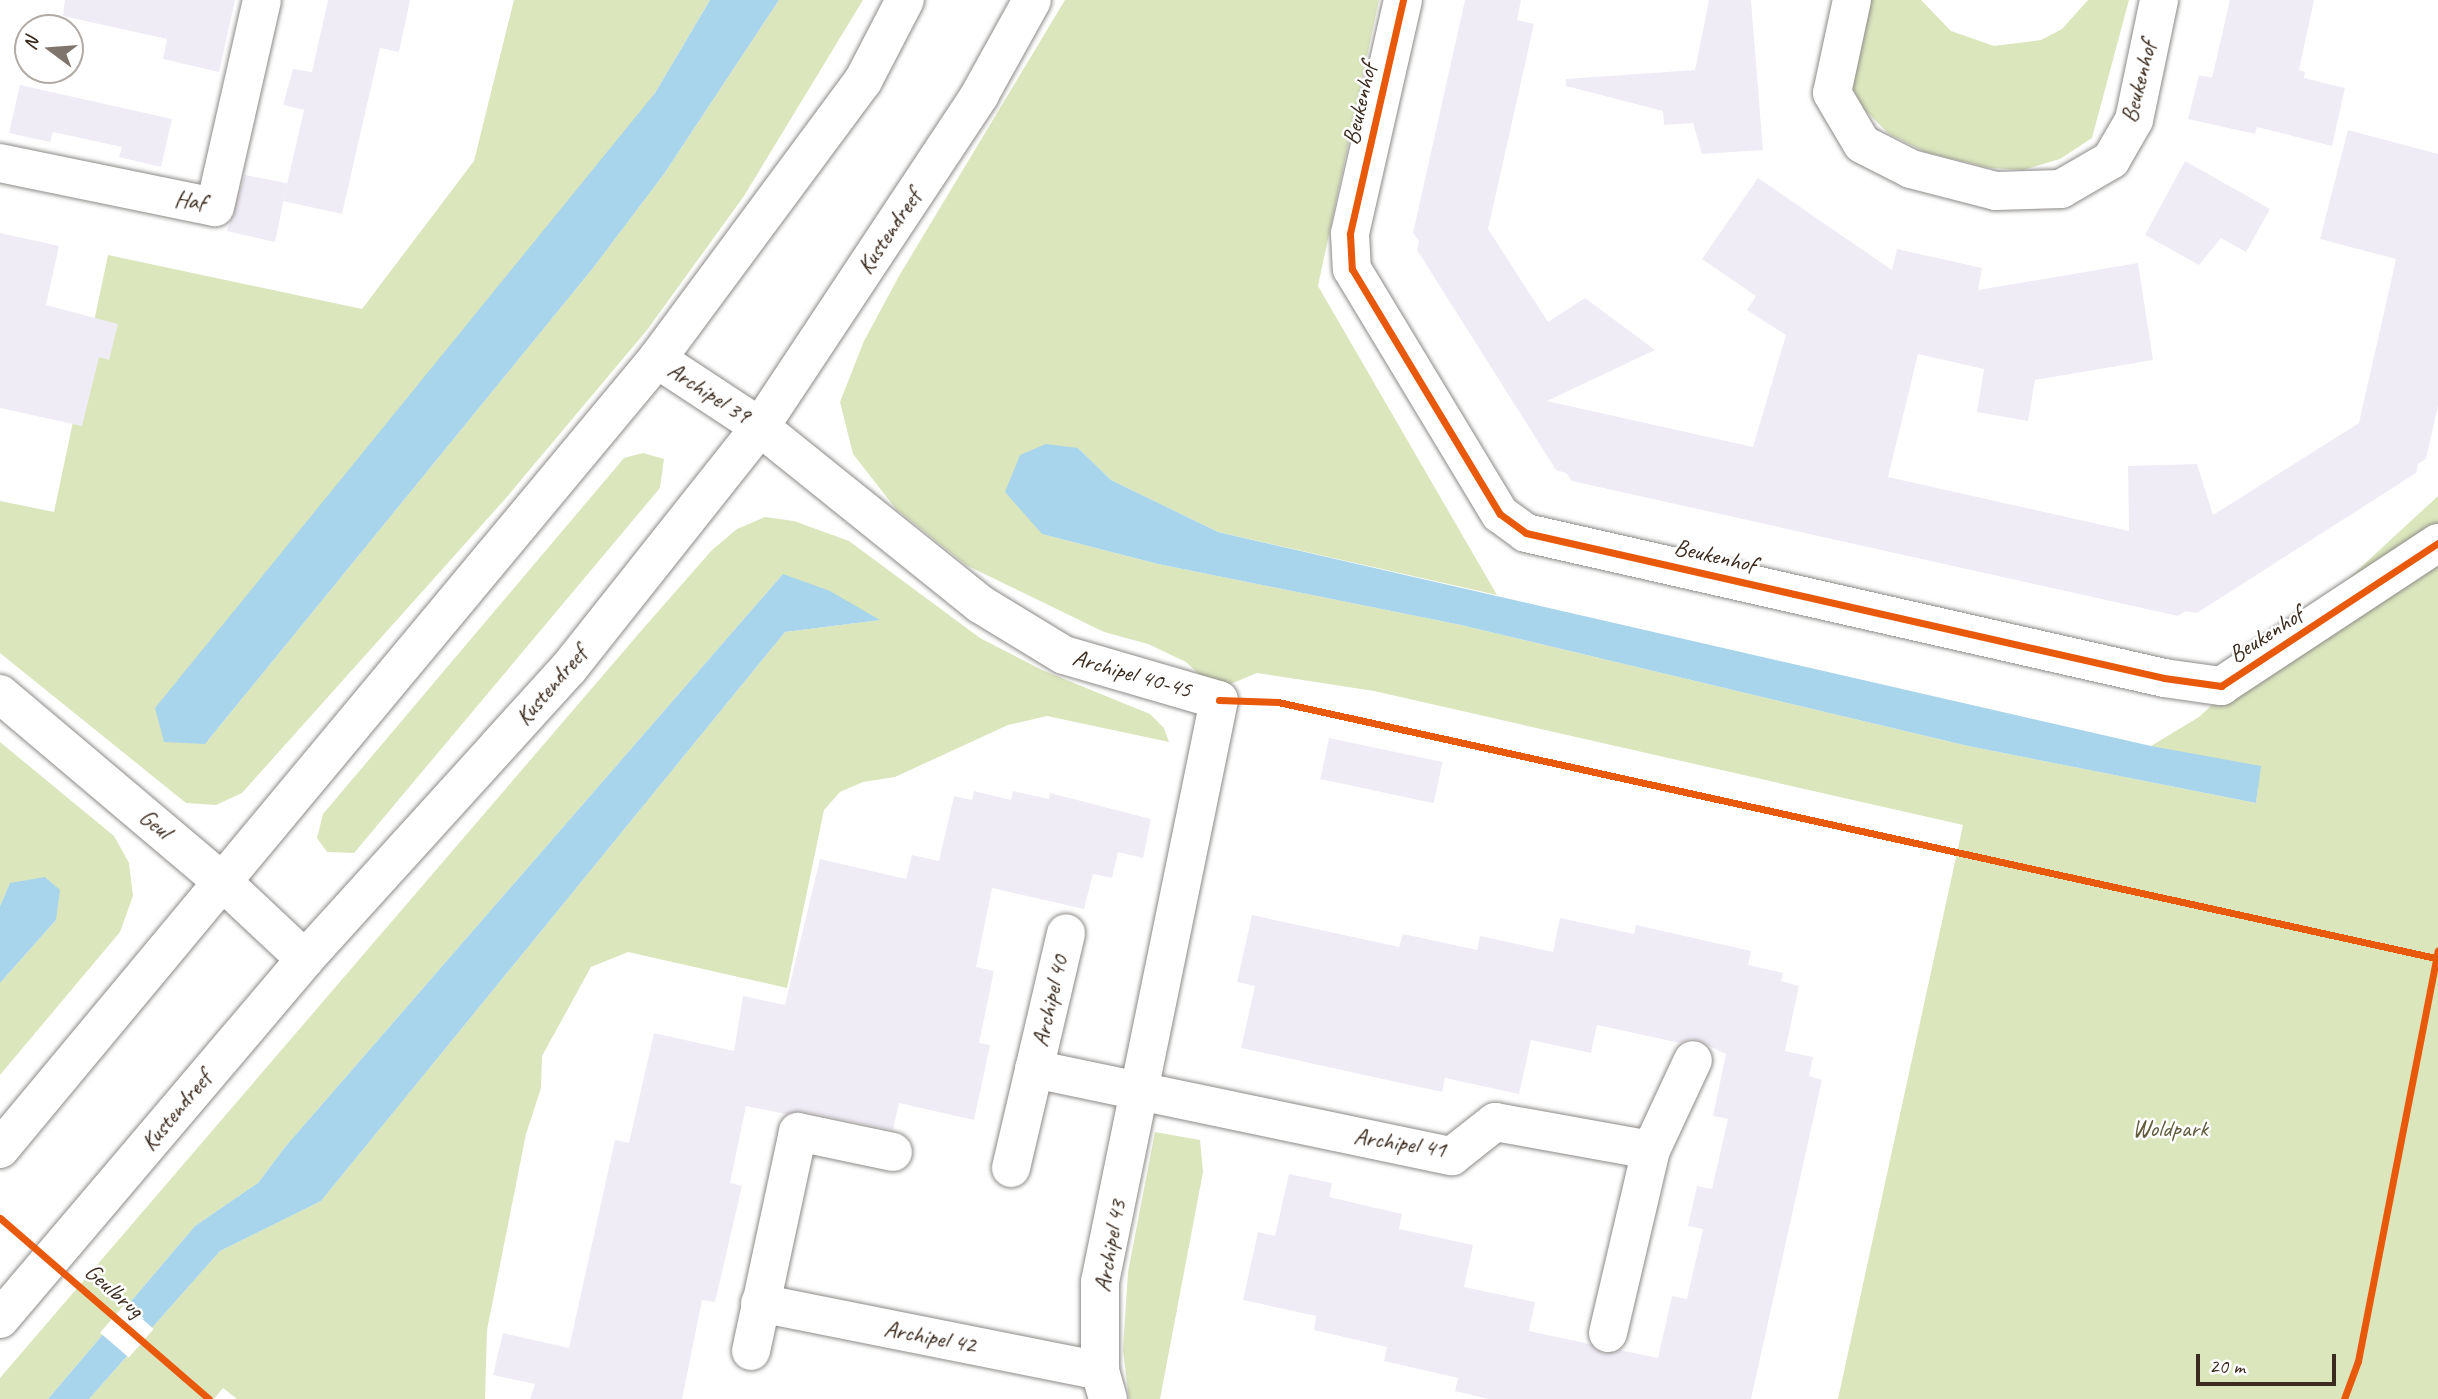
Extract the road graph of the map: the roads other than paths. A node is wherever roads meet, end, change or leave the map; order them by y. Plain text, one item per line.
1 (262, 0) edge
2 (905, 0) edge
3 (1032, 0) edge
4 (1403, 0) edge
5 (1852, 0) edge
6 (2158, 0) edge
7 (0, 163) edge
8 (657, 359) junction
9 (760, 427) junction
10 (2438, 542) edge
11 (0, 694) edge
12 (224, 883) junction
13 (1066, 933) dead end
14 (304, 959) junction
15 (1693, 1060) dead end
16 (1034, 1069) junction
17 (1140, 1094) junction
18 (0, 1149) edge
19 (1651, 1150) junction
20 (892, 1152) dead end
21 (1012, 1168) dead end
22 (761, 1303) junction
23 (0, 1319) edge
24 (1608, 1333) dead end
25 (751, 1352) dead end
26 (1104, 1385) edge

1 - 7 street, Haf
2 - 8 street
3 - 9 street, Kustendreef
4 - 10 street, Beukenhof
5 - 6 street, Beukenhof
8 - 9 street, Archipel 39
8 - 12 street
9 - 14 street, Kustendreef
9 - 17 street, Archipel 40-45
11 - 12 street, Geul
12 - 14 street, Geul
12 - 18 street
13 - 16 street, Archipel 40
14 - 23 street, Kustendreef
15 - 19 street
16 - 17 street, Archipel 40
16 - 21 street, Archipel 40
17 - 19 street, Archipel 41
17 - 26 street, Archipel 43
19 - 24 street
20 - 22 street
22 - 25 street
22 - 26 street, Archipel 42

